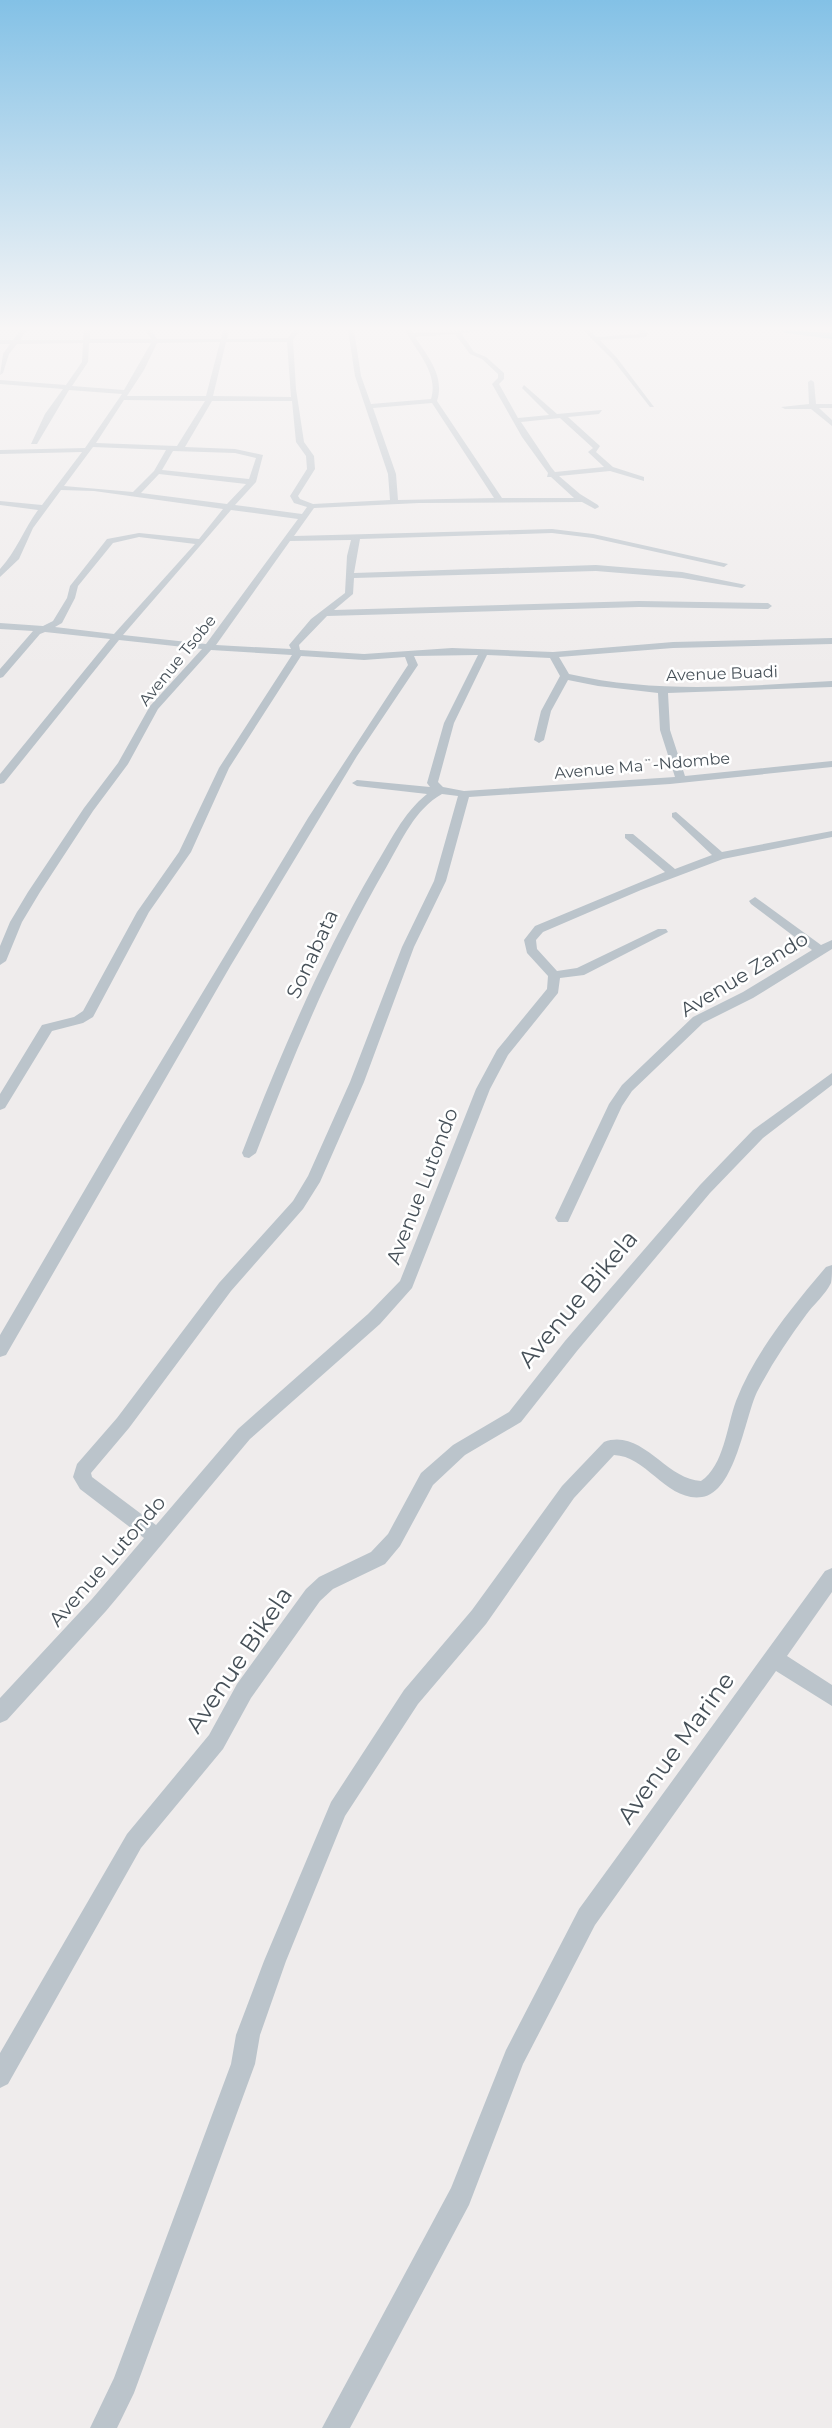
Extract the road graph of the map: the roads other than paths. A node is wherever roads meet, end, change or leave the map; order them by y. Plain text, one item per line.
1 (93, 443) edge
2 (179, 443) edge
3 (301, 443) edge
4 (381, 443) edge
5 (462, 443) edge
6 (532, 443) edge
7 (591, 443) edge
8 (90, 448) junction
9 (175, 450) junction
10 (0, 452) edge
11 (610, 469) junction
12 (158, 472) junction
13 (550, 475) junction
14 (641, 478) dead end
15 (252, 482) junction
16 (58, 488) junction
17 (135, 494) junction
18 (582, 500) junction
19 (394, 502) junction
20 (501, 502) junction
21 (0, 503) edge
22 (312, 506) junction
23 (229, 507) junction
24 (595, 507) dead end
25 (43, 508) junction
26 (303, 517) junction
27 (356, 537) junction
28 (288, 539) junction
29 (201, 542) junction
30 (724, 564) dead end
31 (0, 574) edge
32 (349, 576) junction
33 (742, 585) dead end
34 (768, 606) dead end
35 (327, 613) junction
36 (0, 626) edge
37 (46, 629) junction
38 (115, 638) junction
39 (832, 641) edge
40 (209, 647) junction
41 (484, 652) junction
42 (297, 654) junction
43 (410, 655) junction
44 (553, 655) junction
45 (0, 675) edge
46 (565, 676) junction
47 (832, 684) edge
48 (663, 691) junction
49 (539, 740) dead end
50 (832, 764) edge
51 (681, 779) junction
52 (0, 781) edge
53 (357, 783) dead end
54 (438, 790) junction
55 (459, 793) junction
56 (676, 815) dead end
57 (832, 834) edge
58 (629, 836) dead end
59 (720, 856) junction
60 (673, 873) junction
61 (755, 901) dead end
62 (662, 932) dead end
63 (826, 947) edge
64 (0, 961) edge
65 (554, 975) junction
66 (832, 1078) edge
67 (0, 1105) edge
68 (249, 1153) dead end
69 (563, 1218) dead end
70 (832, 1271) edge
71 (0, 1350) edge
72 (156, 1536) junction
73 (832, 1577) edge
74 (772, 1658) junction
75 (832, 1696) edge
76 (0, 1713) edge
77 (0, 2076) edge
78 (104, 2428) edge
79 (334, 2428) edge

1 - 8 street
2 - 9 street
3 - 22 street
4 - 19 street
5 - 20 street
6 - 13 street
7 - 11 street
8 - 9 street
8 - 10 street
8 - 16 street
9 - 12 street
9 - 15 street
11 - 13 street
11 - 14 street
12 - 15 street
12 - 17 street
13 - 18 street
15 - 23 street
16 - 17 street
16 - 25 street
17 - 23 street
18 - 20 street
18 - 24 street
19 - 20 street
19 - 22 street
21 - 25 street
22 - 26 street, Avenue Tsobe
23 - 26 street
23 - 29 street
25 - 31 street
26 - 28 street, Avenue Tsobe
27 - 28 street
27 - 30 street
27 - 32 street
28 - 40 street, Avenue Tsobe
29 - 37 street
29 - 38 street
32 - 33 street
32 - 35 street
34 - 35 street
35 - 42 street
36 - 37 street
37 - 38 street
37 - 45 street
38 - 40 street
38 - 52 street
39 - 44 street
40 - 42 street
40 - 64 street, Avenue Tsobe
41 - 43 street
41 - 44 street
41 - 54 street
42 - 43 street
42 - 67 street
43 - 71 street
44 - 46 street
46 - 48 street, Avenue Buadi
46 - 49 street
47 - 48 street, Avenue Buadi
48 - 51 street
50 - 51 street, Avenue Ma¨-Ndombe
51 - 55 street, Avenue Ma¨-Ndombe
53 - 54 street, Avenue Ma¨-Ndombe
54 - 55 street, Avenue Ma¨-Ndombe
54 - 68 street, Sonabata
55 - 72 street
56 - 59 street
57 - 59 street
58 - 60 street
59 - 60 street
60 - 65 street
61 - 63 street
62 - 65 street
63 - 69 street, Avenue Zando
65 - 72 street, Avenue Lutondo
66 - 77 street, Avenue Bikela
70 - 78 street
72 - 76 street, Avenue Lutondo
73 - 74 street, Avenue Marine
74 - 75 street
74 - 79 street, Avenue Marine

